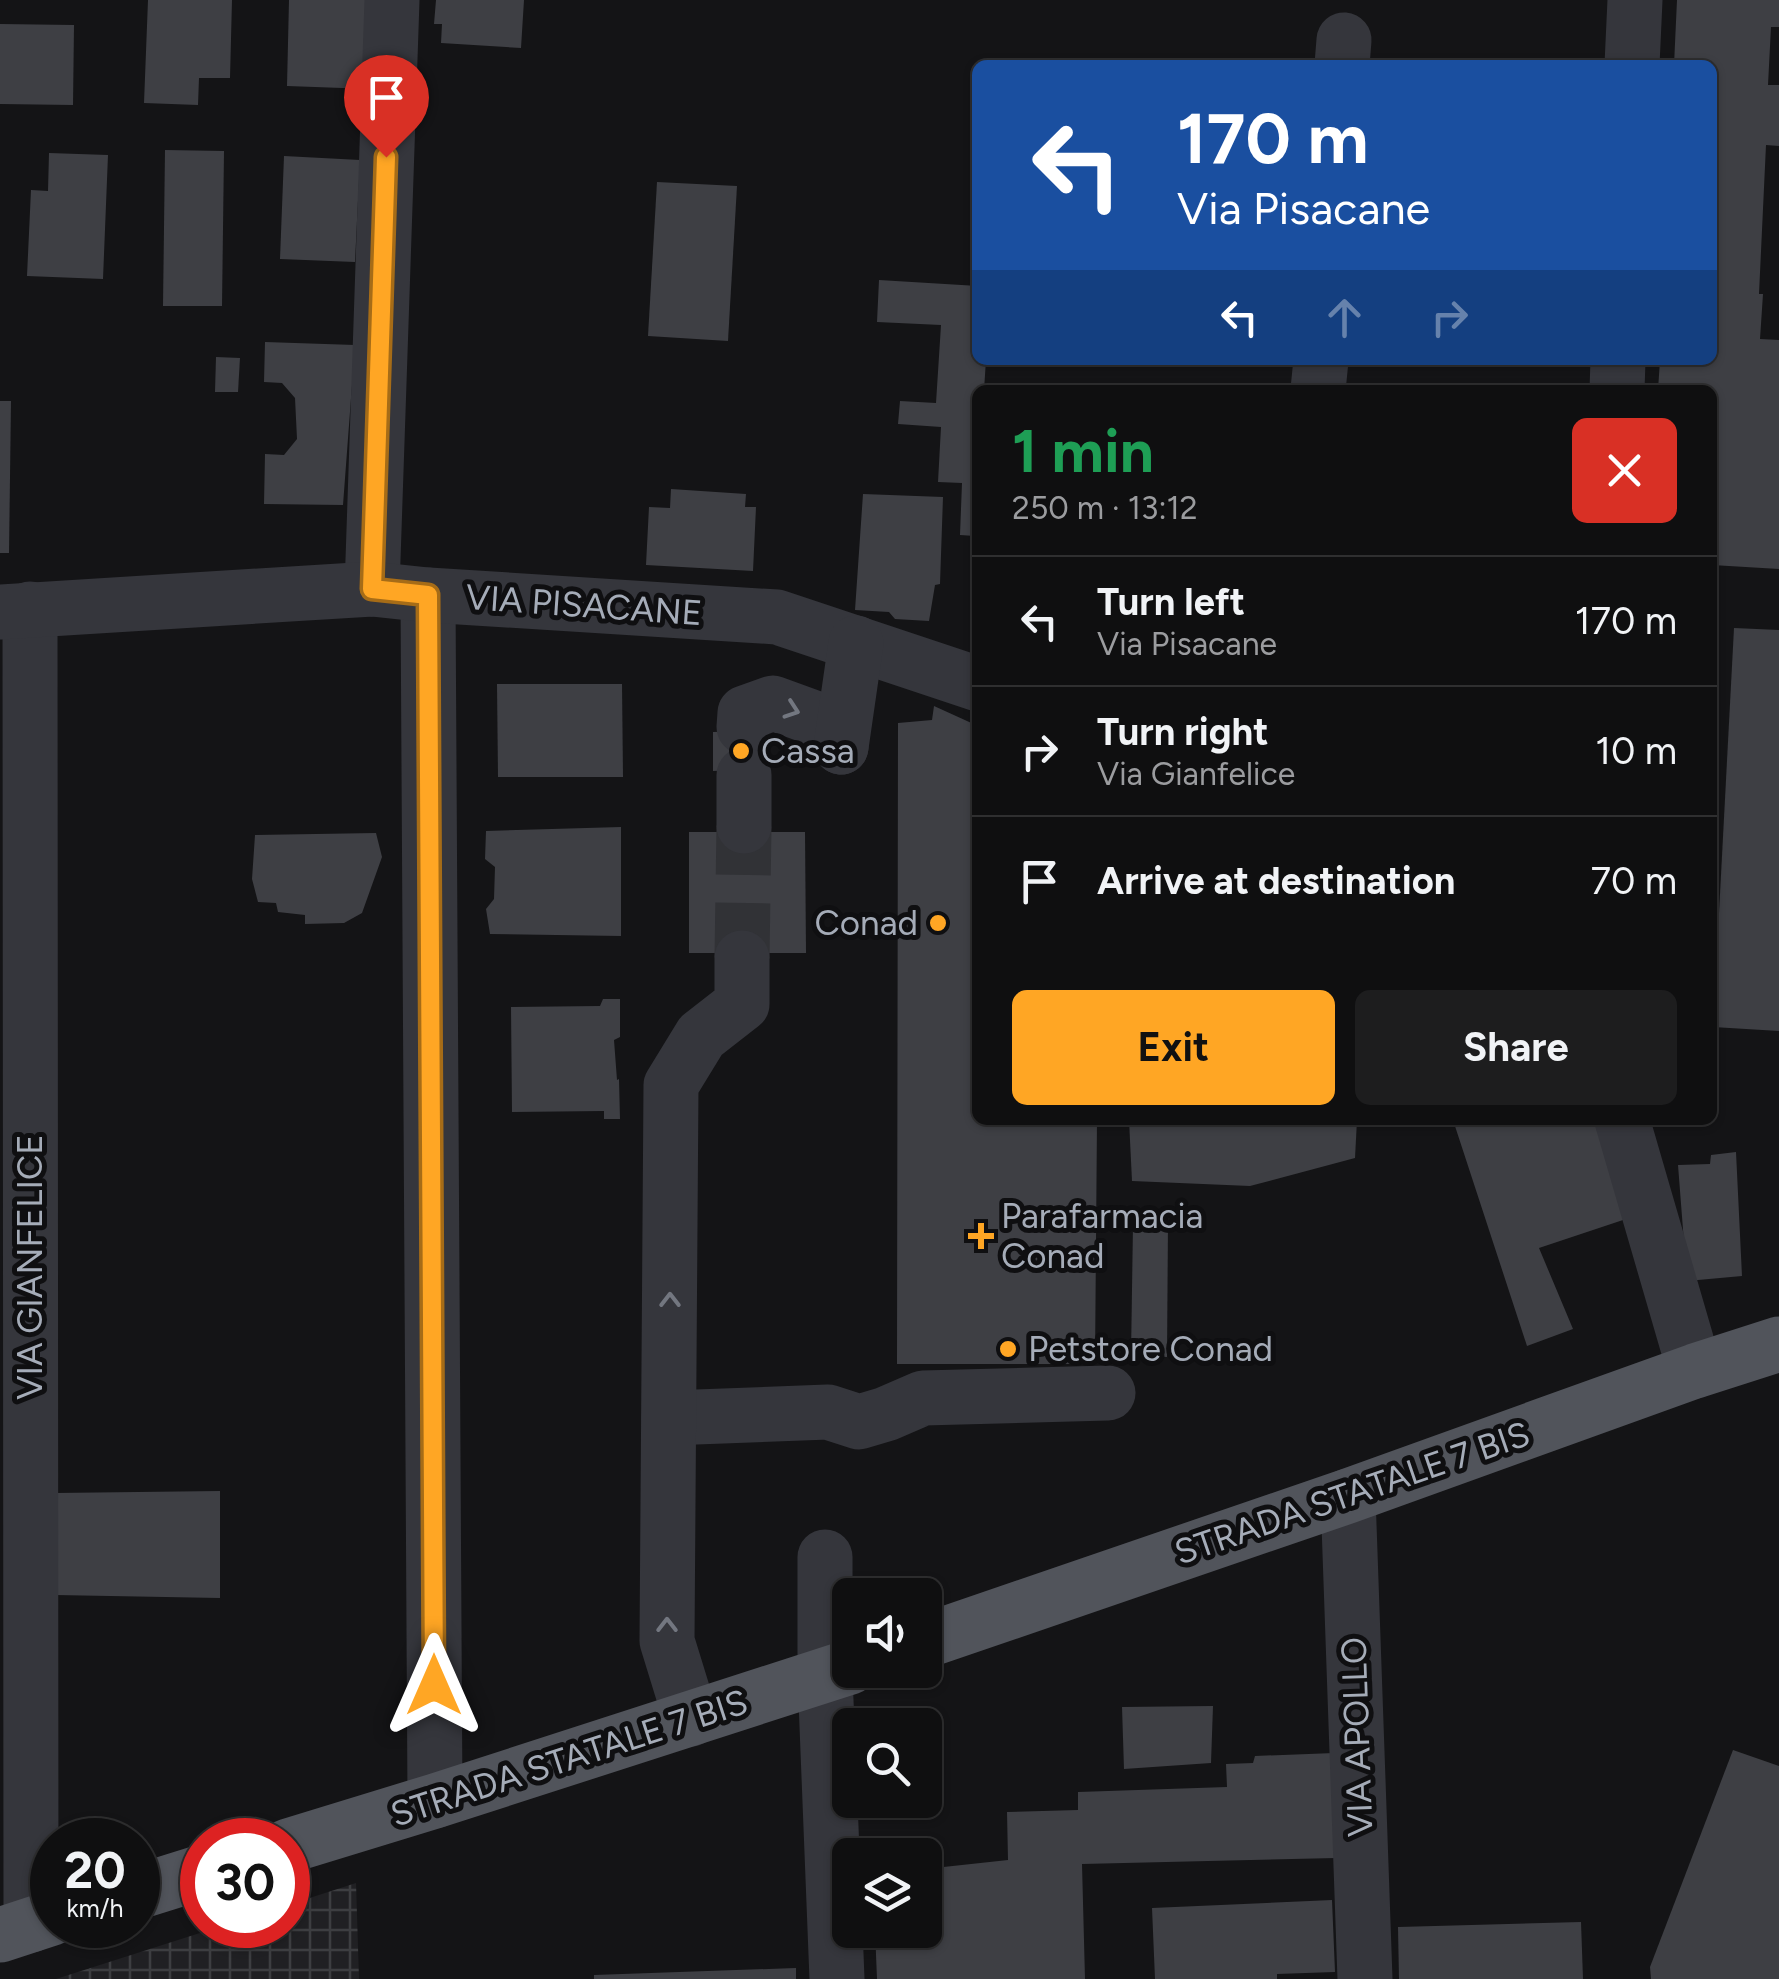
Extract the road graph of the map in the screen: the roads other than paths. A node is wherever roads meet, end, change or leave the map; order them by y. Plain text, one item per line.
1 (392, 0) edge
2 (1636, 0) edge
3 (1632, 60) edge
4 (372, 589) junction
5 (428, 595) junction
6 (15, 611) edge
7 (856, 644) junction
8 (972, 682) edge
9 (744, 776) tunnel mouth
10 (742, 958) tunnel mouth
11 (1623, 1125) edge
12 (1779, 1344) edge
13 (1695, 1371) junction
14 (1108, 1393) dead end
15 (668, 1418) junction
16 (1348, 1496) junction
17 (825, 1557) dead end
18 (832, 1624) edge
19 (942, 1635) edge
20 (832, 1673) edge
21 (837, 1688) edge
22 (691, 1719) junction
23 (435, 1802) junction
24 (310, 1839) edge
25 (28, 1926) edge
26 (838, 1979) edge
27 (1365, 1979) edge

1 - 4 street
2 - 3 street
4 - 5 street, VIA PISACANE
4 - 6 street, VIA PISACANE
5 - 7 street, VIA PISACANE
5 - 23 street
6 - 25 street, VIA GIANFELICE
7 - 8 street, VIA PISACANE
9 -> 7 street
15 -> 10 street
11 - 13 street
12 - 13 main road, STRADA STATALE 7 BIS
13 - 16 main road, STRADA STATALE 7 BIS
14 - 15 street
22 -> 15 street
16 - 19 main road, STRADA STATALE 7 BIS
16 - 27 street, VIA APOLLO
17 - 18 street
20 - 22 main road, STRADA STATALE 7 BIS
21 - 26 street
22 - 23 main road, STRADA STATALE 7 BIS
23 - 24 main road, STRADA STATALE 7 BIS

